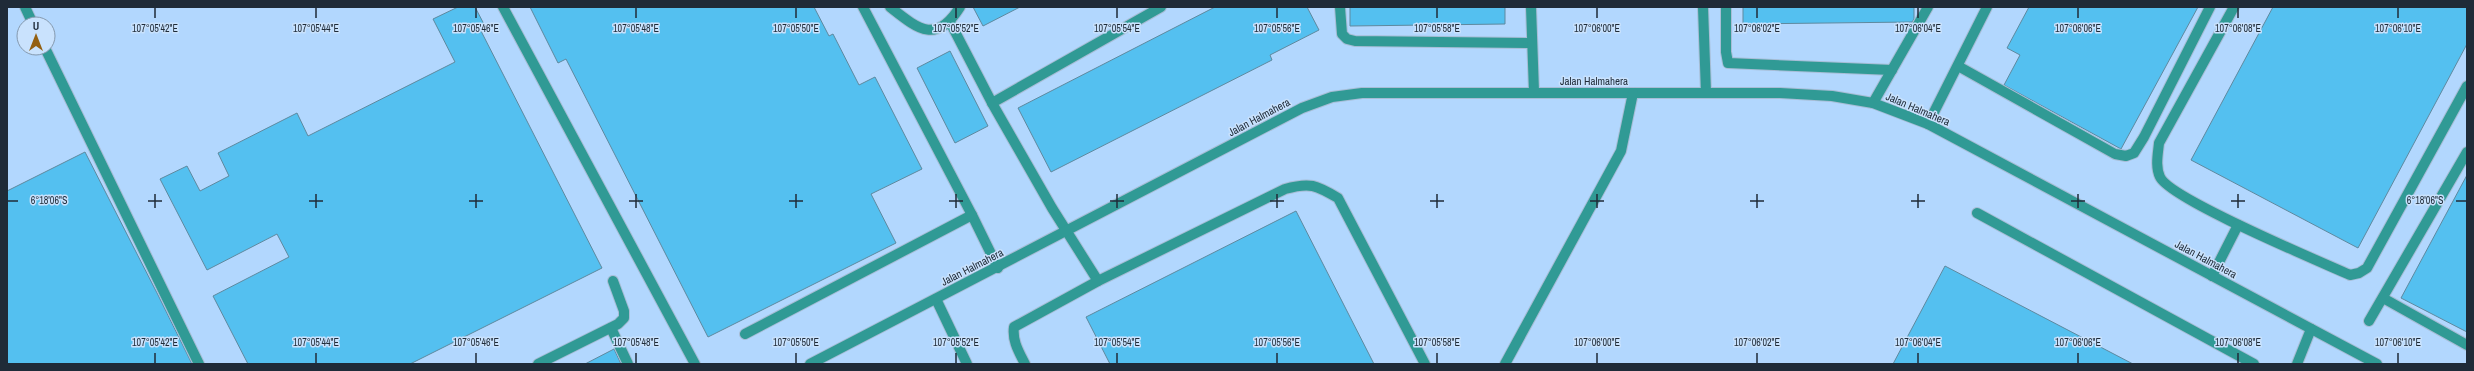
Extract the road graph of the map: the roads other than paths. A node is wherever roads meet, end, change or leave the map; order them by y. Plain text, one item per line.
1 (503, 7) edge
2 (863, 7) edge
3 (890, 7) edge
4 (960, 7) edge
5 (1161, 7) edge
6 (1340, 7) edge
7 (1531, 7) edge
8 (1703, 7) edge
9 (1726, 7) edge
10 (1928, 7) edge
11 (1987, 7) edge
12 (2210, 7) edge
13 (2234, 7) edge
14 (950, 22) junction
15 (1531, 43) junction
16 (49, 56) edge
17 (1958, 66) junction
18 (1892, 70) junction
19 (2467, 86) edge
20 (1534, 92) junction
21 (1633, 93) junction
22 (1706, 93) junction
23 (992, 103) junction
24 (1873, 103) junction
25 (1928, 124) junction
26 (2467, 152) edge
27 (1977, 213) dead end
28 (972, 215) junction
29 (2238, 225) junction
30 (1069, 231) junction
31 (998, 268) junction
32 (2212, 276) junction
33 (1098, 281) junction
34 (613, 282) dead end
35 (2383, 298) junction
36 (936, 299) junction
37 (2369, 321) dead end
38 (611, 328) junction
39 (2311, 329) junction
40 (745, 334) dead end
41 (2467, 345) edge
42 (200, 364) edge
43 (538, 364) edge
44 (628, 364) edge
45 (695, 364) edge
46 (810, 364) edge
47 (967, 364) edge
48 (1025, 364) edge
49 (1425, 364) edge
50 (1505, 364) edge
51 (2254, 364) edge
52 (2296, 364) edge
53 (2377, 364) edge

1 - 45 street
2 - 28 street
3 - 14 street
4 - 14 street
5 - 23 street
6 - 15 street
7 - 15 street
8 - 22 street
9 - 18 street
10 - 18 street
11 - 17 street
12 - 17 street
13 - 29 street
14 - 23 street
15 - 20 street
16 - 42 street
17 - 25 street
18 - 24 street
19 - 29 street
20 - 21 street, Jalan Halmahera
20 - 30 street, Jalan Halmahera
21 - 22 street, Jalan Halmahera
21 - 50 street
22 - 24 street, Jalan Halmahera
23 - 30 street
24 - 25 street, Jalan Halmahera
25 - 32 street, Jalan Halmahera
26 - 35 street
27 - 51 street
28 - 31 street
28 - 40 street
29 - 32 street
30 - 31 street, Jalan Halmahera
30 - 33 street
31 - 36 street, Jalan Halmahera
32 - 39 street, Jalan Halmahera
33 - 48 street
33 - 49 street
34 - 38 street
35 - 37 street
35 - 41 street
36 - 46 street, Jalan Halmahera
36 - 47 street
38 - 43 street
38 - 44 street
39 - 52 street
39 - 53 street, Jalan Halmahera

